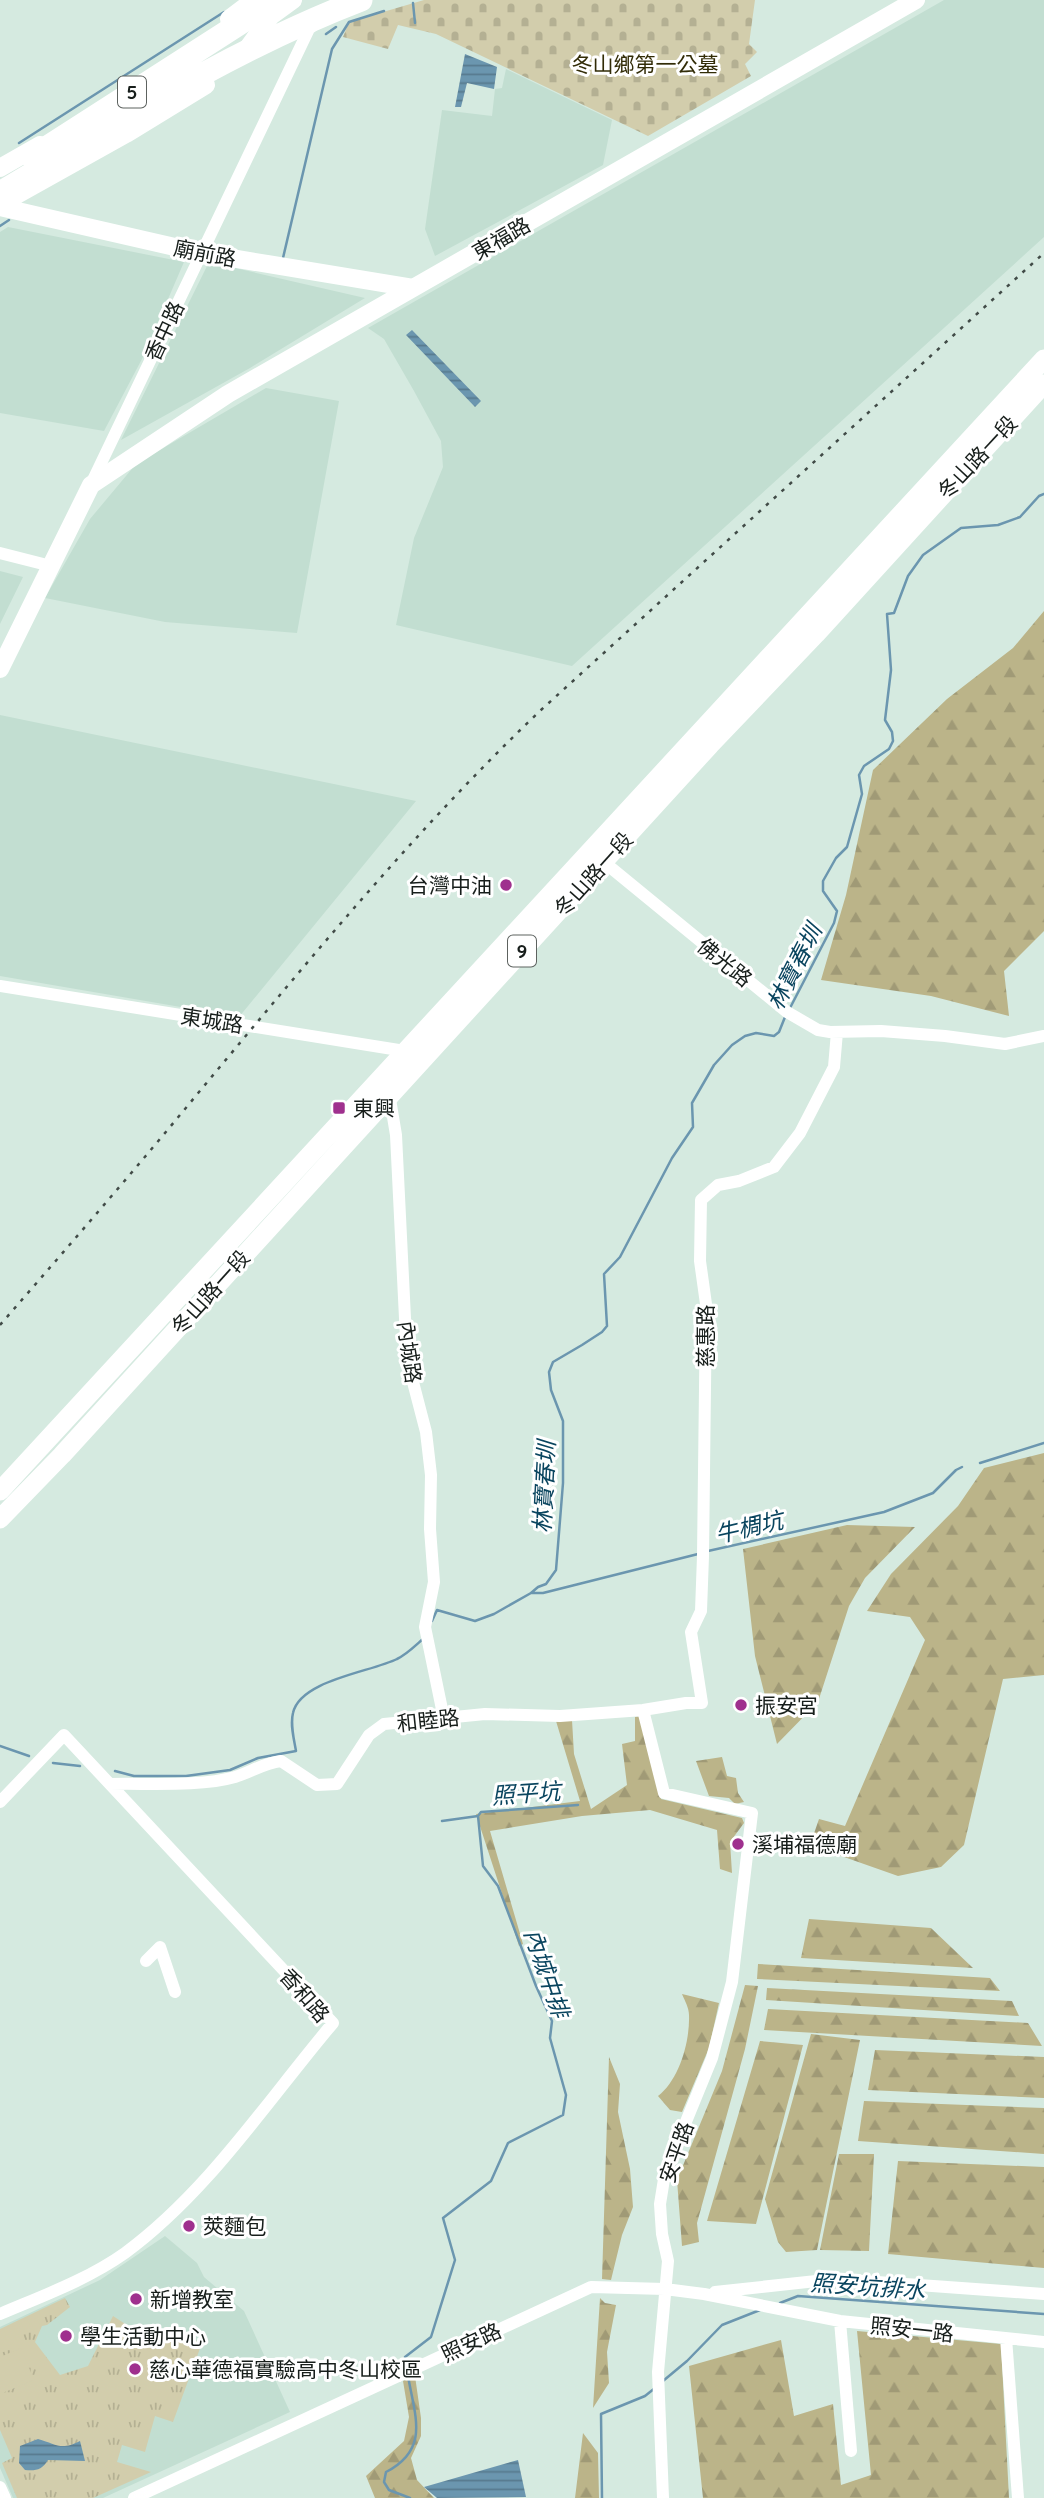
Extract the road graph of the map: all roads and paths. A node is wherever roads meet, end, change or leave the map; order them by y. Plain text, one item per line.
1 (293, 0) edge
2 (336, 0) edge
3 (361, 0) edge
4 (916, 0) edge
5 (264, 3) edge
6 (309, 29) junction
7 (231, 72) junction
8 (0, 168) edge
9 (0, 177) edge
10 (0, 193) edge
11 (0, 206) edge
12 (201, 253) junction
13 (413, 288) junction
14 (1044, 359) edge
15 (1044, 384) edge
16 (91, 485) junction
17 (0, 552) edge
18 (51, 566) junction
19 (0, 669) edge
20 (598, 856) junction
21 (0, 986) edge
22 (837, 1032) junction
23 (1044, 1036) edge
24 (412, 1057) junction
25 (379, 1078) junction
26 (390, 1095) junction
27 (55, 1448) junction
28 (0, 1491) edge
29 (0, 1518) edge
30 (702, 1703) joint
31 (643, 1710) junction
32 (444, 1719) junction
33 (110, 1784) junction
34 (0, 1802) edge
35 (146, 1961) dead end
36 (175, 1992) dead end
37 (665, 2289) junction
38 (704, 2294) junction
39 (1044, 2294) edge
40 (0, 2314) edge
41 (840, 2321) junction
42 (1006, 2338) junction
43 (1044, 2342) edge
44 (851, 2451) dead end
45 (0, 2487) edge
46 (5, 2498) edge
47 (134, 2498) edge
48 (663, 2498) edge
49 (1018, 2498) edge

1 - 7 street
2 - 6 street, 香中路
3 - 10 highway, 5
4 - 13 street, 東福路
5 - 8 street
5 - 9 highway, 5
6 - 7 street
6 - 12 street, 香中路
7 - 11 street
11 - 12 street, 廟前路
12 - 13 street, 廟前路
12 - 16 street, 香中路
13 - 16 street, 東福路
14 - 20 main road, 冬山路一段 / 9
15 - 20 main road, 冬山路一段 / 9
16 - 18 street, 香中路
17 - 18 street
18 - 19 street, 香中路
20 - 22 street, 佛光路
20 - 24 main road, 冬山路一段 / 9
21 - 24 street, 東城路
22 - 23 street, 佛光路
22 - 30 street, 慈惠路
24 - 25 main road, 冬山路一段 / 9
24 - 26 main road, 冬山路一段 / 9
25 - 26 street, 內城路
25 - 27 main road, 冬山路一段 / 9
26 - 27 main road, 冬山路一段 / 9
26 - 32 street, 內城路
27 - 28 main road, 冬山路一段 / 9
27 - 29 main road, 冬山路一段 / 9
30 - 31 street, 和睦路
31 - 32 street, 和睦路
31 - 37 street, 安平路
32 - 33 street, 和睦路
33 - 34 street, 香和路
33 - 40 street, 香和路
35 - 36 street
37 - 38 street, 照安路
37 - 47 street, 照安路
37 - 48 street, 安平路
38 - 39 street
38 - 41 street, 照安一路
41 - 42 street, 照安一路
41 - 44 street
42 - 43 street, 照安一路
42 - 49 street
45 - 46 street

